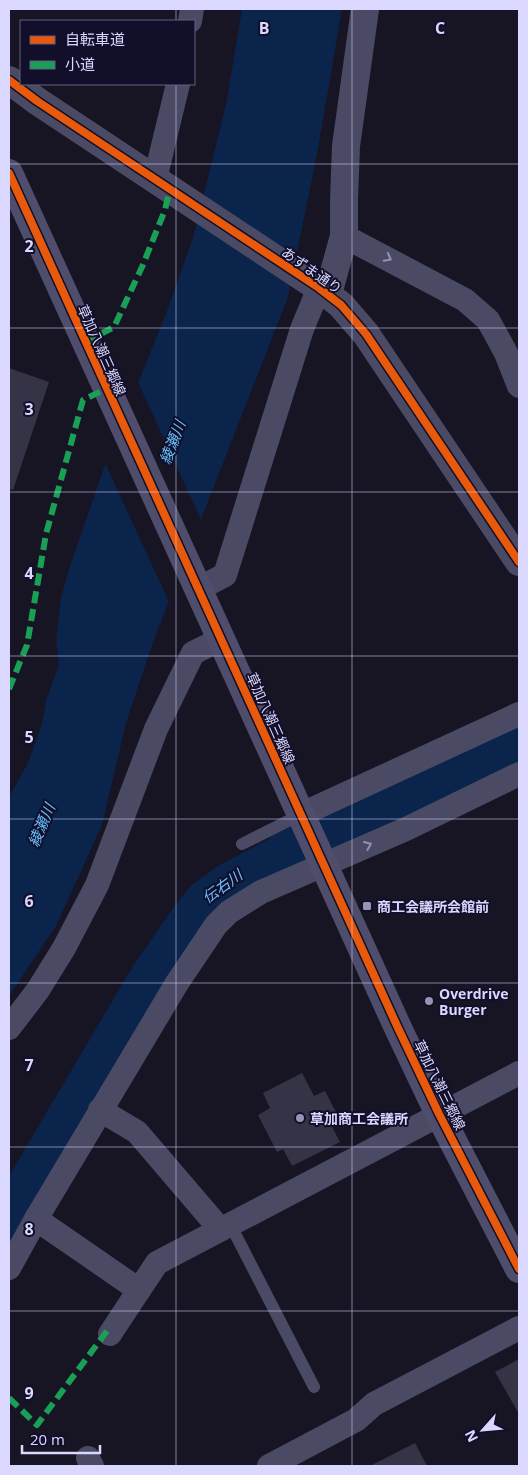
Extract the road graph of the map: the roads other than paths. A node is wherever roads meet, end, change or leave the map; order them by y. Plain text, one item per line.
1 (365, 9) edge
2 (9, 80) edge
3 (178, 85) edge
4 (9, 173) edge
5 (166, 186) junction
6 (344, 236) junction
7 (323, 291) junction
8 (519, 386) edge
9 (519, 562) edge
10 (201, 595) junction
11 (221, 639) junction
12 (519, 714) edge
13 (519, 774) edge
14 (302, 819) junction
15 (242, 844) dead end
16 (321, 860) junction
17 (9, 1028) edge
18 (519, 1073) edge
19 (100, 1110) junction
20 (439, 1114) junction
21 (36, 1219) junction
22 (225, 1226) junction
23 (9, 1268) edge
24 (519, 1269) edge
25 (139, 1290) junction
26 (519, 1328) edge
27 (110, 1334) dead end
28 (314, 1387) dead end
29 (282, 1463) edge

1 - 6 street
2 - 5 street, あずま通り
3 - 5 street
4 - 10 main road, 草加八潮三郷線
5 - 7 street, あずま通り
6 - 7 street
6 -> 8 street
7 - 9 street, あずま通り
7 - 10 street
10 - 11 main road, 草加八潮三郷線
11 - 14 main road, 草加八潮三郷線
11 - 17 street
12 - 14 street
16 -> 13 street
14 - 15 lane
14 - 16 main road, 草加八潮三郷線
16 - 19 street
16 - 20 main road, 草加八潮三郷線
18 - 20 street
19 - 21 street
19 - 22 street
20 - 22 street
20 - 24 main road, 草加八潮三郷線
21 - 23 street
21 - 25 street
22 - 25 street
22 - 28 lane
25 - 27 street
26 - 29 street

